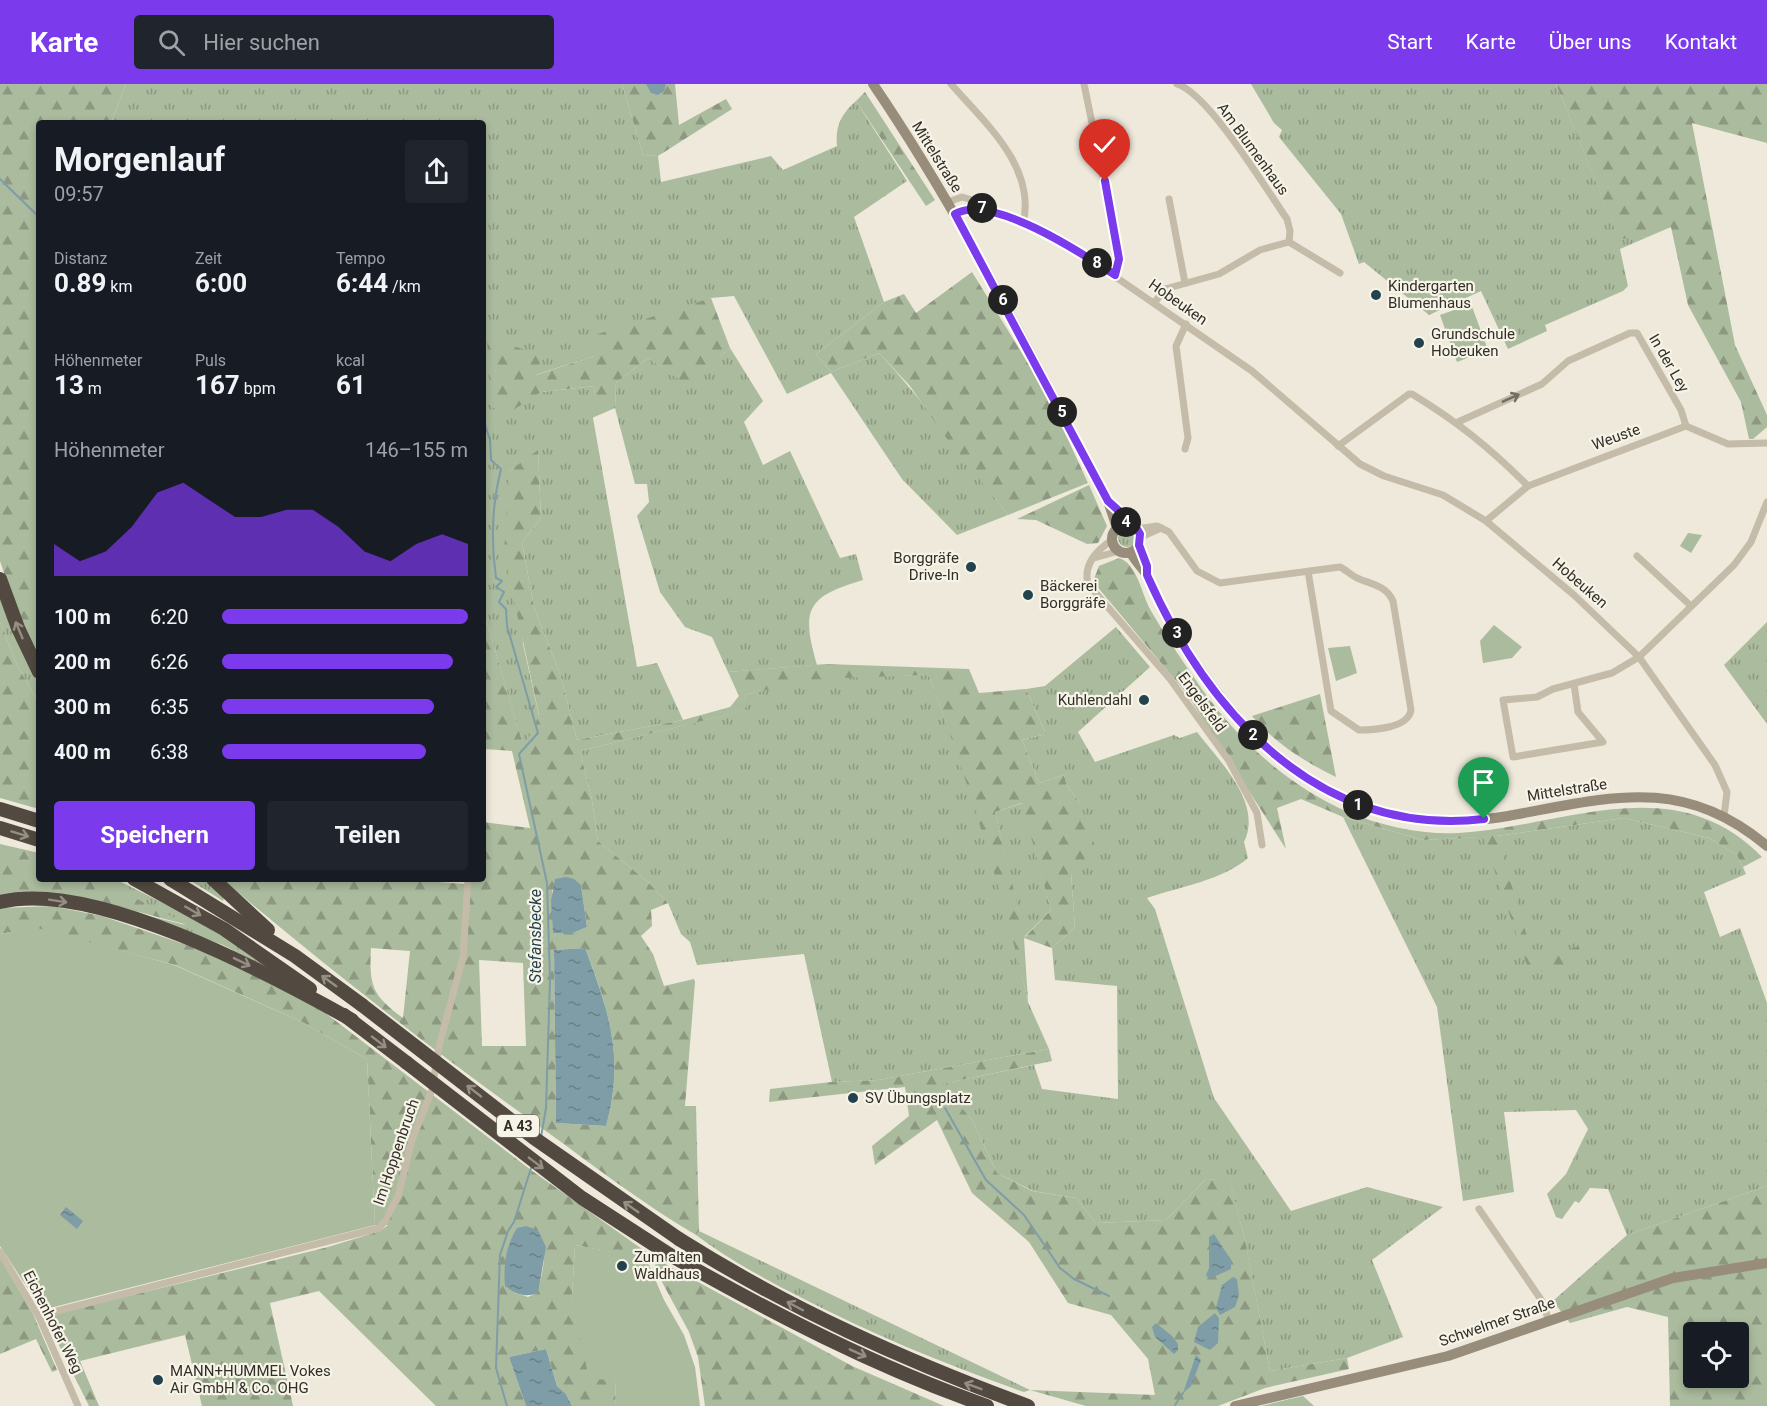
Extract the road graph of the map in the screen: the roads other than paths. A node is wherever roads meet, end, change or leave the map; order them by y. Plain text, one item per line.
1 (951, 84) edge
2 (1084, 84) edge
3 (1177, 84) edge
4 (876, 87) edge
5 (1169, 199) dead end
6 (948, 202) junction
7 (984, 208) junction
8 (955, 214) junction
9 (1023, 224) junction
10 (1289, 242) junction
11 (1340, 273) dead end
12 (1115, 275) junction
13 (1185, 283) junction
14 (1155, 302) junction
15 (1186, 324) junction
16 (1458, 422) junction
17 (1686, 426) junction
18 (1767, 443) edge
19 (1338, 446) junction
20 (1185, 450) dead end
21 (1528, 486) junction
22 (1767, 502) edge
23 (1486, 521) junction
24 (1132, 536) junction
25 (1112, 540) junction
26 (1119, 551) junction
27 (1637, 556) dead end
28 (1094, 558) junction
29 (1308, 571) junction
30 (0, 579) edge
31 (1691, 606) junction
32 (1639, 657) junction
33 (36, 666) edge
34 (1574, 684) junction
35 (0, 809) edge
36 (1724, 816) junction
37 (36, 819) edge
38 (0, 828) edge
39 (36, 839) edge
40 (1262, 845) dead end
41 (1767, 846) edge
42 (139, 882) edge
43 (175, 882) edge
44 (216, 882) edge
45 (468, 882) edge
46 (0, 902) edge
47 (296, 956) junction
48 (352, 1020) junction
49 (1479, 1209) dead end
50 (0, 1252) edge
51 (1767, 1263) edge
52 (39, 1319) junction
53 (1549, 1321) junction
54 (78, 1406) edge
55 (987, 1406) edge
56 (1028, 1406) edge
57 (1235, 1406) edge

1 - 9 street
2 - 12 street
3 - 10 street, Am Blumenhaus
4 - 6 main road, Mittelstraße
5 - 13 street
6 - 7 street, Hobeuken
6 - 8 main road, Mittelstraße
7 - 8 street
7 - 9 street, Hobeuken
8 - 24 main road, Mittelstraße
9 - 12 street, Hobeuken
10 - 11 street
10 - 13 street
12 - 14 street, Hobeuken
13 - 14 street
14 - 15 street, Hobeuken
15 - 19 street, Hobeuken
15 - 20 street
16 -> 17 street, In der Ley
16 - 19 street
16 - 21 street
17 - 18 street
17 - 21 street, Weuste
19 - 23 street, Hobeuken
21 - 23 street, Weuste
22 - 31 street
23 - 32 street, Hobeuken
24 - 25 main road
24 - 26 main road
24 - 29 street
24 - 36 main road, Mittelstraße
25 - 26 main road
25 - 28 street
26 - 28 street
27 - 31 street
28 - 40 street, Engelsfeld
29 - 29 street
33 -> 30 highway
31 - 32 street
32 - 34 street
32 - 36 street, Hobeuken
34 - 34 street
35 - 37 highway
36 - 41 main road, Mittelstraße
38 -> 39 highway
42 -> 48 highway, A 43
43 - 47 highway, A 43
44 - 47 highway
45 - 52 street, Im Hoppenbruch
46 -> 48 highway
56 -> 47 highway, A 43, bridge
48 -> 55 highway, A 43, bridge
49 - 53 street
50 - 52 street, Eichenhofer Weg
51 - 53 main road, Schwelmer Straße
52 - 54 street, Eichenhofer Weg
53 - 57 main road, Schwelmer Straße

